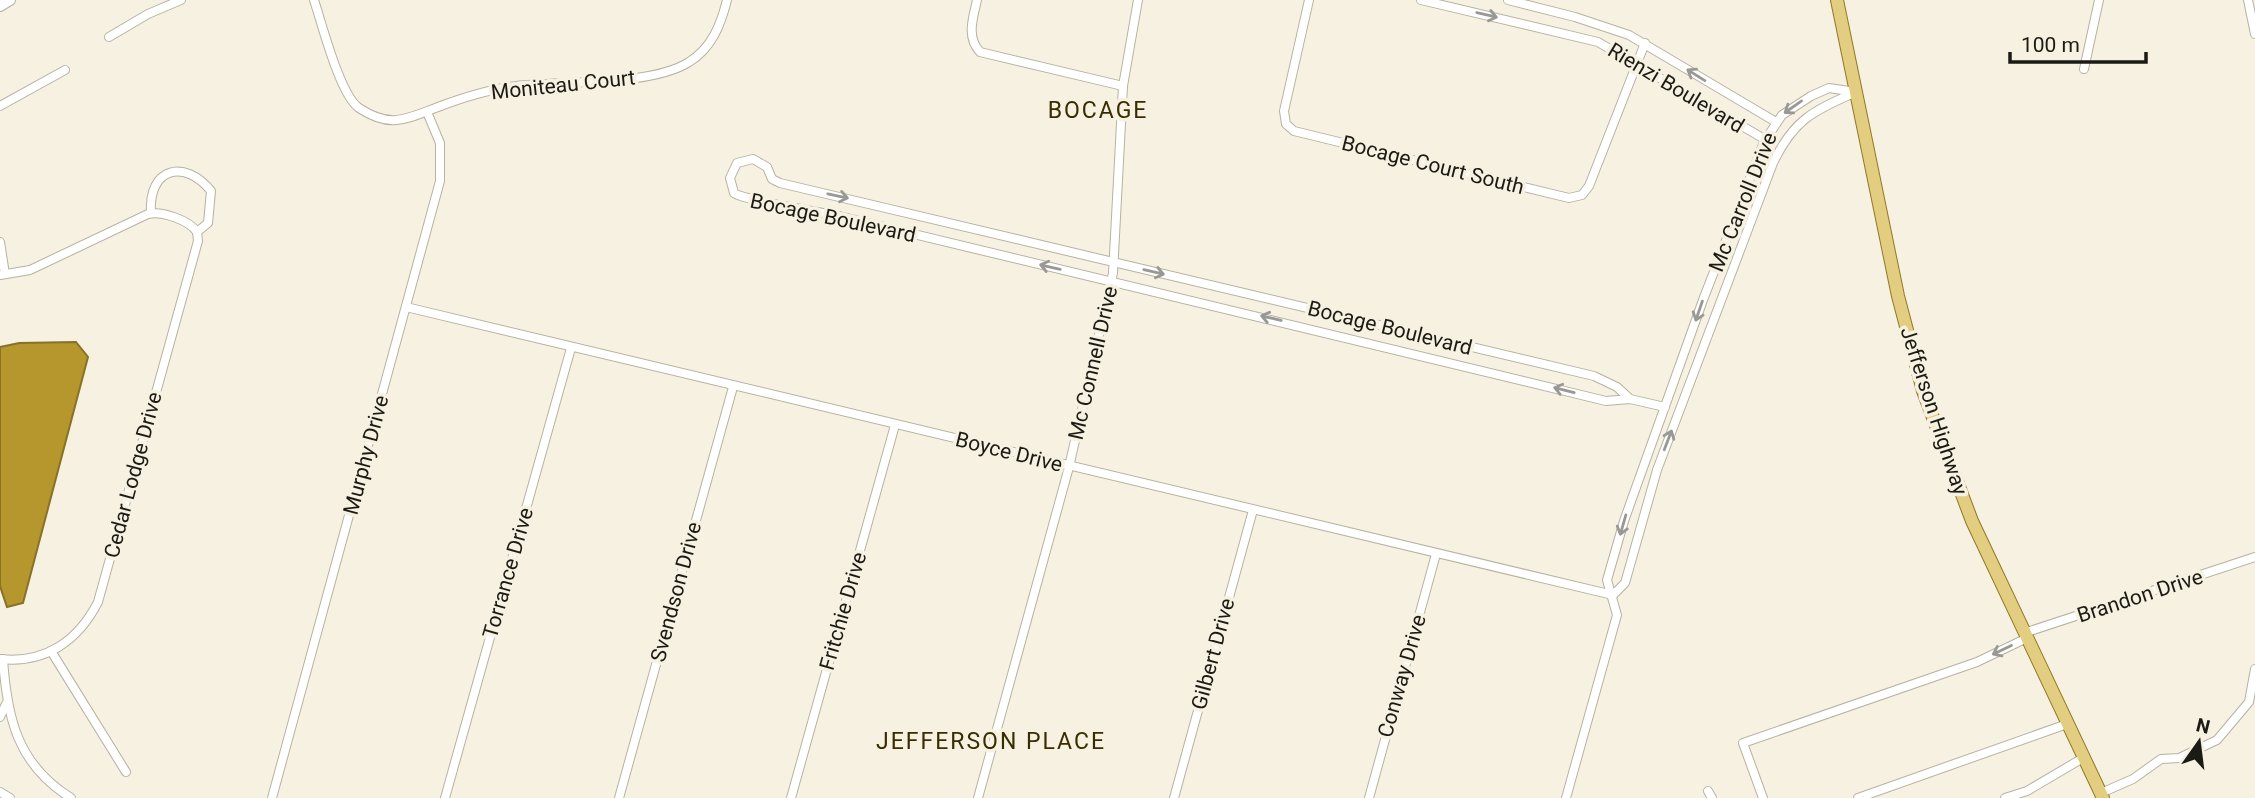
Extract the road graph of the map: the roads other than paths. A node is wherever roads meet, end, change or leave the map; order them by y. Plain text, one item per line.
1 (10, 0) edge
2 (181, 0) edge
3 (314, 0) edge
4 (727, 0) edge
5 (977, 0) edge
6 (1138, 0) edge
7 (1309, 0) edge
8 (1421, 0) edge
9 (1508, 0) edge
10 (1837, 0) edge
11 (2099, 0) edge
12 (2248, 0) edge
13 (0, 6) edge
14 (2255, 34) edge
15 (109, 37) dead end
16 (1645, 43) junction
17 (1637, 62) junction
18 (2084, 69) dead end
19 (65, 71) dead end
20 (1123, 86) junction
21 (1856, 93) junction
22 (0, 106) edge
23 (427, 112) junction
24 (1776, 122) junction
25 (1766, 140) junction
26 (151, 213) junction
27 (197, 232) junction
28 (0, 242) edge
29 (1114, 262) junction
30 (2, 275) edge
31 (1111, 281) junction
32 (406, 307) junction
33 (571, 348) junction
34 (733, 387) junction
35 (1630, 399) junction
36 (1665, 407) junction
37 (895, 425) junction
38 (1069, 467) junction
39 (1253, 510) junction
40 (1436, 554) junction
41 (2255, 557) edge
42 (1613, 595) junction
43 (2026, 635) junction
44 (51, 651) junction
45 (1, 659) edge
46 (2255, 669) edge
47 (6, 704) junction
48 (0, 717) edge
49 (2067, 724) junction
50 (2083, 758) junction
51 (126, 772) dead end
52 (0, 792) edge
53 (2102, 796) edge
54 (10, 798) edge
55 (71, 798) edge
56 (272, 798) edge
57 (445, 798) edge
58 (619, 798) edge
59 (791, 798) edge
60 (978, 798) edge
61 (1174, 798) edge
62 (1368, 798) edge
63 (1566, 798) edge
64 (1763, 798) edge
65 (1858, 798) edge
66 (2005, 798) edge

1 - 13 street
2 - 15 street
3 - 23 street, Moniteau Court
4 - 23 street, Moniteau Court
5 - 20 street
6 - 20 street, Mc Connell Drive
7 - 17 street, Bocage Court South
8 -> 17 street, Rienzi Boulevard
9 - 16 street, Rienzi Boulevard
10 - 21 main road, Jefferson Highway
11 - 18 street
12 - 14 street
16 - 17 street
24 -> 16 street, Rienzi Boulevard
17 - 25 street, Rienzi Boulevard
19 - 22 street
20 - 29 street, Mc Connell Drive
21 -> 24 street, Mc Carroll Drive
42 -> 21 street, Mc Carroll Drive
21 - 43 main road, Jefferson Highway
23 - 32 street, Murphy Drive
24 - 25 street, Mc Carroll Drive
25 -> 36 street, Mc Carroll Drive
26 - 27 street
26 - 27 street, Cedar Lodge Drive
26 - 30 street
27 - 44 street, Cedar Lodge Drive
28 - 30 street
29 - 31 street, Mc Connell Drive
31 -> 29 street, Bocage Boulevard
29 -> 35 street, Bocage Boulevard
35 -> 31 street, Bocage Boulevard
31 - 38 street, Mc Connell Drive
32 - 33 street, Boyce Drive
32 - 56 street, Murphy Drive
33 - 34 street, Boyce Drive
33 - 57 street, Torrance Drive
34 - 37 street, Boyce Drive
34 - 58 street, Svendson Drive
35 - 36 street, Bocage Boulevard
36 -> 42 street, Mc Carroll Drive
37 - 38 street, Boyce Drive
37 - 59 street, Fritchie Drive
38 - 39 street, Boyce Drive
38 - 60 street, Mc Connell Drive
39 - 40 street, Boyce Drive
39 - 61 street, Gilbert Drive
40 - 42 street, Boyce Drive
40 - 62 street, Conway Drive
41 - 43 street, Brandon Drive
42 - 63 street, Mc Carroll Drive
43 - 49 main road, Jefferson Highway
43 -> 64 street, Brandon Drive
44 - 45 street, Cedar Lodge Drive
44 - 51 street
45 - 47 street
46 - 53 street
47 - 48 street
47 - 55 street
49 - 50 main road, Jefferson Highway
49 - 65 street
50 - 53 main road, Jefferson Highway
50 - 66 street
52 - 54 street

